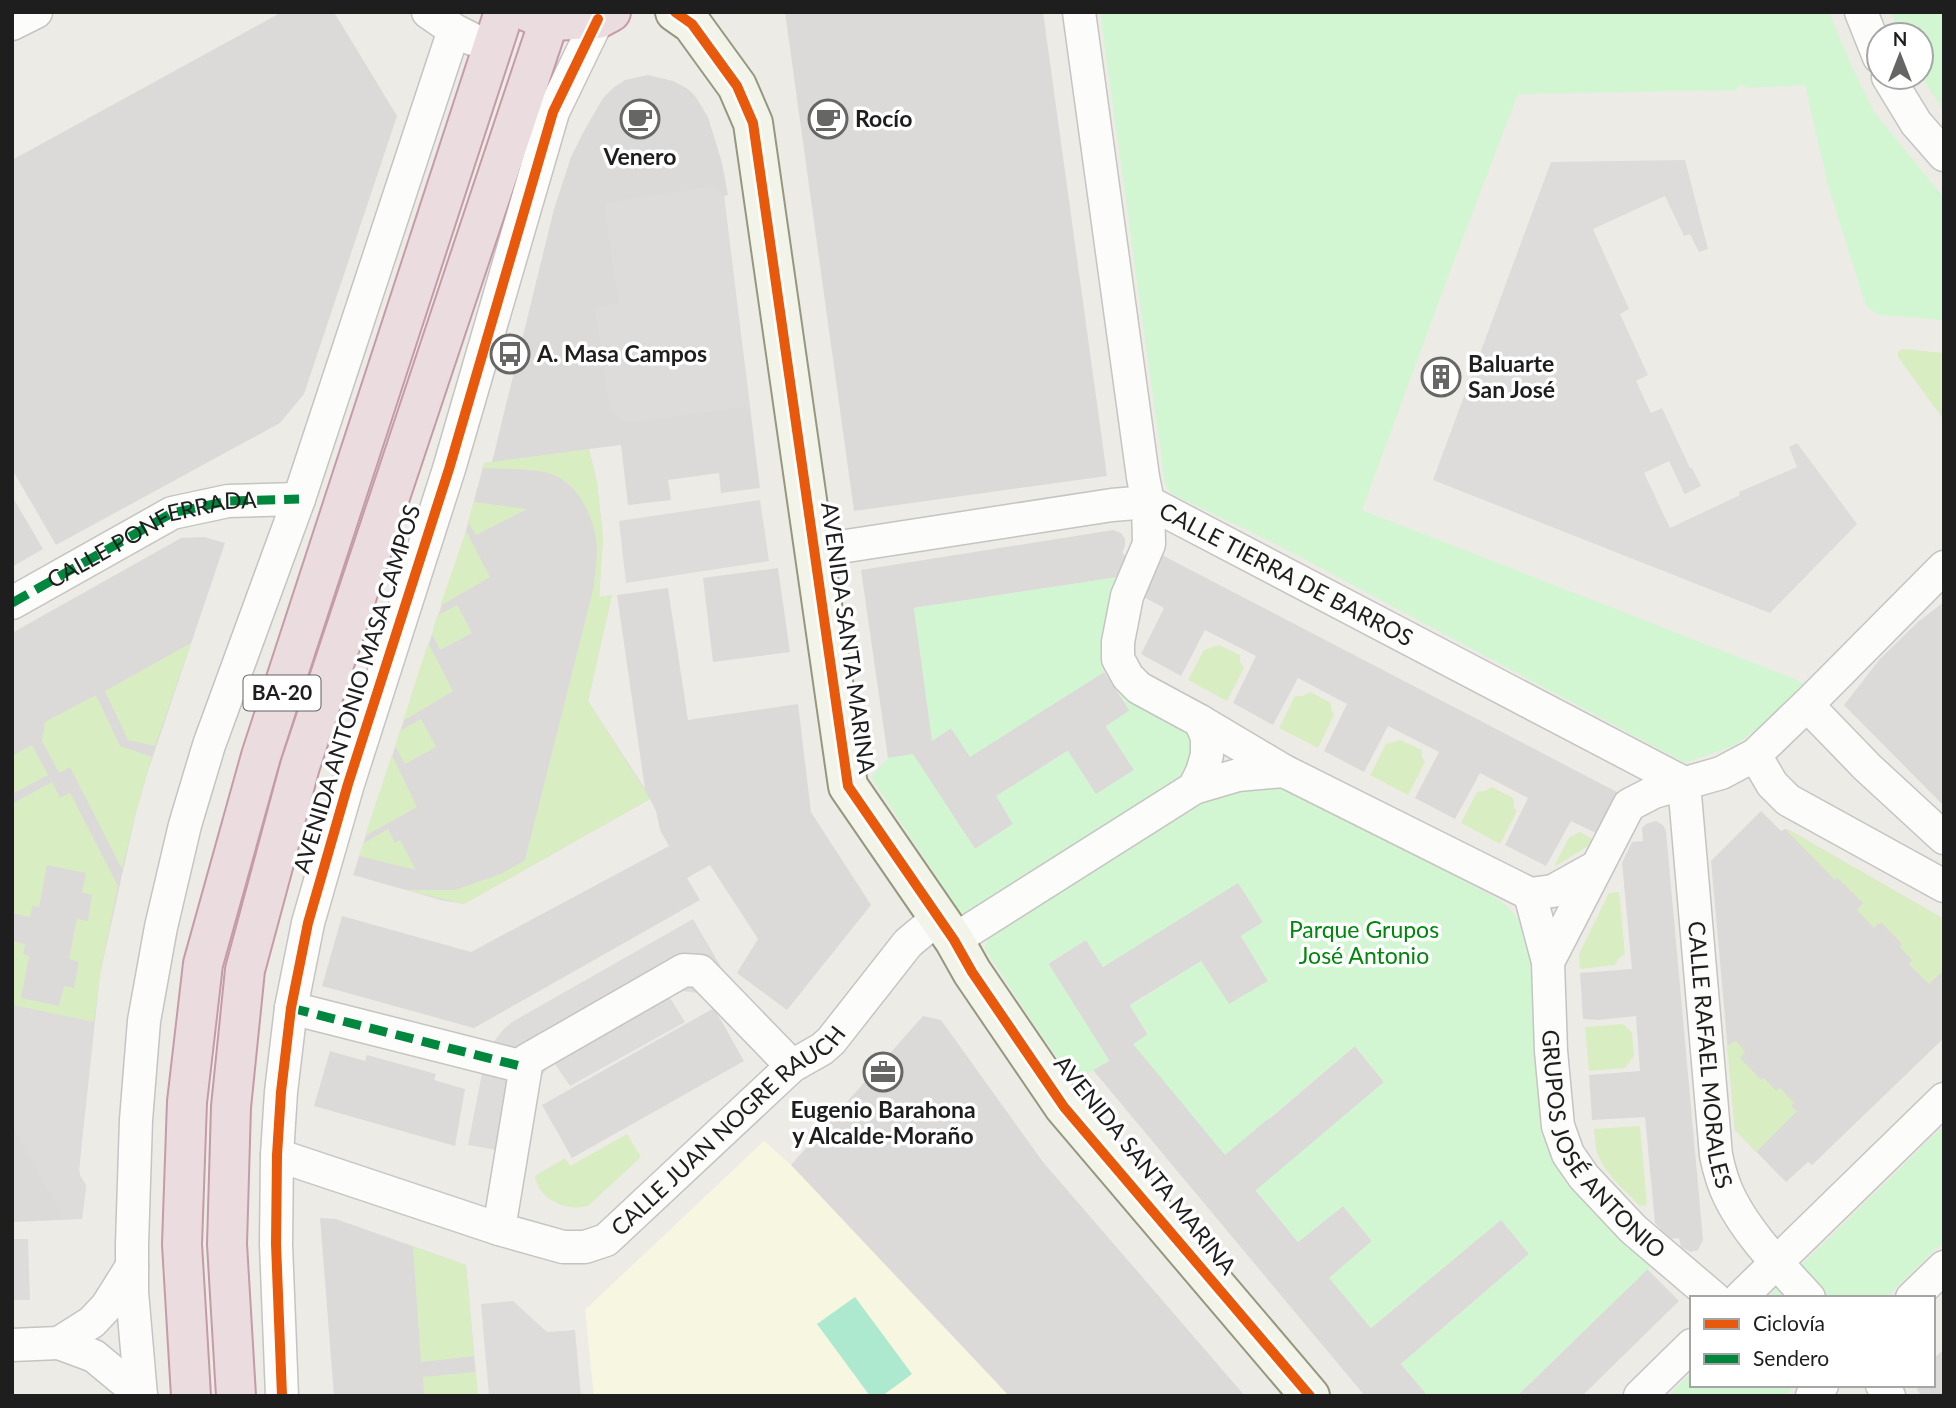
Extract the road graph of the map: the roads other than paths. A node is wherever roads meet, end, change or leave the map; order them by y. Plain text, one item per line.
1 (36, 12) edge
2 (428, 12) edge
3 (504, 12) edge
4 (675, 12) edge
5 (1079, 12) edge
6 (543, 15) edge
7 (605, 16) edge
8 (12, 24) edge
9 (454, 30) junction
10 (492, 49) junction
11 (1897, 91) edge
12 (1944, 155) edge
13 (299, 499) junction
14 (1148, 502) junction
15 (814, 551) junction
16 (1944, 567) edge
17 (12, 603) edge
18 (1807, 705) junction
19 (1200, 721) junction
20 (1755, 755) junction
21 (1284, 771) junction
22 (1684, 783) junction
23 (1194, 788) junction
24 (1944, 838) edge
25 (1597, 867) junction
26 (1944, 886) edge
27 (1530, 894) junction
28 (946, 929) junction
29 (1548, 962) junction
30 (291, 1008) junction
31 (792, 1066) junction
32 (524, 1067) junction
33 (1944, 1098) edge
34 (277, 1155) junction
35 (499, 1228) junction
36 (1776, 1262) junction
37 (132, 1266) junction
38 (1944, 1267) edge
39 (1712, 1296) edge
40 (1742, 1296) edge
41 (1807, 1296) edge
42 (1914, 1296) edge
43 (59, 1343) junction
44 (12, 1345) edge
45 (1690, 1347) edge
46 (141, 1395) edge
47 (191, 1396) edge
48 (236, 1396) edge
49 (282, 1396) edge
50 (1310, 1396) edge
51 (1640, 1396) edge

1 - 8 street
2 - 9 street
3 - 10 highway, BA-20
4 - 15 street, AVENIDA SANTA MARINA
5 - 14 street, CALLE TIERRA DE BARROS
6 - 7 highway
6 - 48 highway, AVENIDA ANTONIO MASA CAMPOS / BA-20
7 - 30 street, AVENIDA ANTONIO MASA CAMPOS
9 - 10 street
9 - 13 street
10 - 47 highway, BA-20
11 - 12 street
13 - 17 street, CALLE PONFERRADA
13 - 37 street
14 - 15 street
14 - 19 street
14 - 22 street, CALLE TIERRA DE BARROS
15 - 28 street, AVENIDA SANTA MARINA
16 - 18 street
18 - 20 street
18 - 24 street
19 - 21 street
19 - 23 street
20 - 22 street
20 - 26 street
21 - 23 street
21 - 27 street
22 - 25 street, GRUPOS JOSÉ ANTONIO
22 - 36 street, CALLE RAFAEL MORALES
23 - 28 street
25 - 27 street
25 - 29 street, GRUPOS JOSÉ ANTONIO
27 - 29 street, GRUPOS JOSÉ ANTONIO
28 - 31 street, CALLE JUAN NOGRE RAUCH
28 - 50 street, AVENIDA SANTA MARINA
29 - 39 street, GRUPOS JOSÉ ANTONIO
30 - 32 street
30 - 34 street, AVENIDA ANTONIO MASA CAMPOS
31 - 32 street
31 - 35 street, CALLE JUAN NOGRE RAUCH
32 - 35 street
33 - 36 street
34 - 35 street, CALLE JUAN NOGRE RAUCH
34 - 49 street, AVENIDA ANTONIO MASA CAMPOS
36 - 40 street
36 - 41 street, CALLE RAFAEL MORALES
37 - 43 street
37 - 46 street
38 - 42 street
43 - 44 street
43 - 46 street
45 - 51 street

